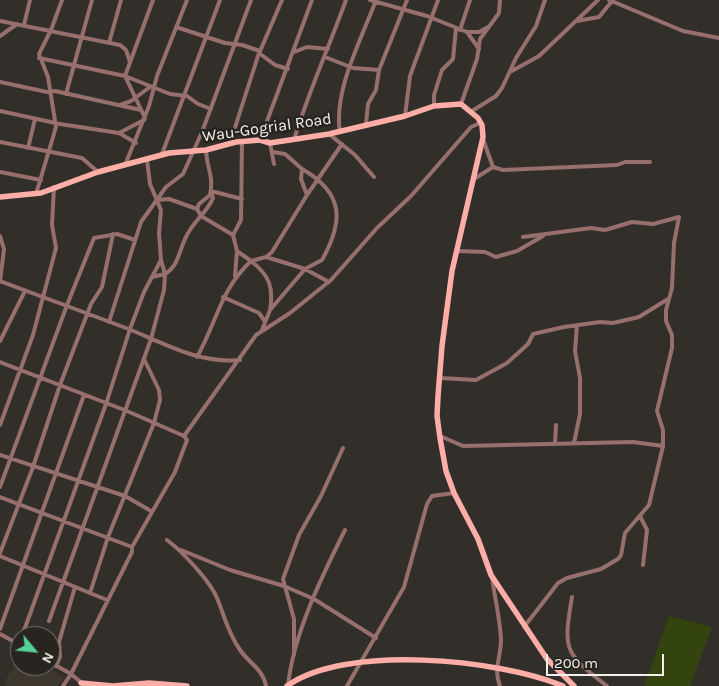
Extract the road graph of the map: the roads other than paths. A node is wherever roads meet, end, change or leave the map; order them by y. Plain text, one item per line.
1 (30, 0) edge
2 (62, 0) edge
3 (92, 0) edge
4 (121, 0) edge
5 (153, 0) edge
6 (187, 0) edge
7 (220, 0) edge
8 (251, 0) edge
9 (282, 0) edge
10 (312, 0) edge
11 (346, 0) edge
12 (374, 0) edge
13 (407, 0) edge
14 (438, 0) edge
15 (470, 0) edge
16 (500, 0) edge
17 (545, 0) edge
18 (598, 0) edge
19 (610, 1) edge
20 (403, 10) junction
21 (431, 18) junction
22 (0, 21) edge
23 (577, 21) junction
24 (17, 24) junction
25 (24, 25) junction
26 (176, 27) junction
27 (488, 27) junction
28 (458, 29) junction
29 (51, 30) junction
30 (467, 32) junction
31 (0, 36) edge
32 (81, 37) junction
33 (206, 37) junction
34 (719, 38) edge
35 (109, 43) junction
36 (234, 44) junction
37 (328, 49) junction
38 (479, 51) junction
39 (259, 52) junction
40 (294, 53) junction
41 (325, 57) junction
42 (39, 58) junction
43 (130, 62) junction
44 (73, 66) junction
45 (351, 67) junction
46 (288, 69) junction
47 (379, 70) junction
48 (510, 72) junction
49 (125, 76) junction
50 (0, 82) edge
51 (152, 88) junction
52 (51, 91) junction
53 (66, 94) junction
54 (184, 95) junction
55 (136, 97) junction
56 (461, 104) junction
57 (117, 105) junction
58 (434, 106) junction
59 (211, 109) junction
60 (141, 110) junction
61 (0, 111) edge
62 (472, 111) junction
63 (405, 116) junction
64 (35, 119) junction
65 (144, 119) junction
66 (55, 123) junction
67 (480, 123) junction
68 (366, 124) junction
69 (340, 132) junction
70 (119, 133) junction
71 (329, 134) junction
72 (483, 137) junction
73 (260, 140) junction
74 (294, 140) junction
75 (242, 141) junction
76 (0, 142) edge
77 (136, 143) junction
78 (230, 143) junction
79 (270, 143) junction
80 (342, 144) junction
81 (28, 148) junction
82 (206, 150) junction
83 (194, 151) junction
84 (49, 152) junction
85 (273, 152) junction
86 (162, 155) junction
87 (147, 160) junction
88 (650, 162) dead end
89 (274, 164) dead end
90 (126, 165) junction
91 (493, 167) junction
92 (302, 169) junction
93 (0, 172) edge
94 (98, 172) junction
95 (474, 176) junction
96 (374, 177) dead end
97 (319, 179) junction
98 (41, 180) junction
99 (54, 187) junction
100 (211, 191) junction
101 (36, 194) junction
102 (307, 195) junction
103 (0, 197) edge
104 (242, 199) junction
105 (158, 200) junction
106 (197, 209) junction
107 (200, 216) junction
108 (548, 233) junction
109 (112, 234) junction
110 (233, 235) junction
111 (0, 236) edge
112 (523, 237) dead end
113 (135, 240) junction
114 (236, 251) junction
115 (457, 251) junction
116 (266, 257) junction
117 (161, 260) junction
118 (251, 262) junction
119 (305, 269) junction
120 (165, 274) junction
121 (152, 276) junction
122 (235, 276) junction
123 (0, 282) edge
124 (329, 282) junction
125 (26, 291) junction
126 (43, 297) junction
127 (223, 297) junction
128 (668, 299) junction
129 (67, 305) junction
130 (270, 310) junction
131 (88, 314) junction
132 (264, 320) junction
133 (109, 322) junction
134 (577, 325) junction
135 (130, 329) junction
136 (262, 330) junction
137 (152, 339) junction
138 (0, 341) edge
139 (197, 357) junction
140 (144, 359) junction
141 (240, 360) junction
142 (0, 362) edge
143 (21, 370) junction
144 (42, 377) junction
145 (440, 378) junction
146 (60, 385) junction
147 (84, 395) junction
148 (106, 404) junction
149 (126, 411) junction
150 (154, 423) junction
151 (0, 425) edge
152 (556, 425) dead end
153 (184, 436) junction
154 (440, 436) junction
155 (555, 444) junction
156 (574, 444) junction
157 (663, 446) junction
158 (343, 448) dead end
159 (0, 455) edge
160 (11, 459) junction
161 (33, 467) junction
162 (56, 474) junction
163 (78, 480) junction
164 (0, 487) edge
165 (96, 488) junction
166 (454, 493) junction
167 (125, 496) junction
168 (0, 497) edge
169 (19, 504) junction
170 (151, 511) junction
171 (41, 513) junction
172 (640, 516) junction
173 (63, 521) junction
174 (83, 528) junction
175 (345, 530) dead end
176 (108, 537) junction
177 (167, 540) dead end
178 (132, 547) junction
179 (181, 550) junction
180 (0, 554) edge
181 (642, 565) dead end
182 (23, 566) junction
183 (45, 575) junction
184 (491, 575) junction
185 (64, 583) junction
186 (284, 586) junction
187 (75, 587) junction
188 (90, 593) junction
189 (572, 597) dead end
190 (314, 598) junction
191 (107, 600) junction
192 (49, 621) dead end
193 (26, 626) edge
194 (524, 628) junction
195 (0, 629) edge
196 (376, 638) junction
197 (60, 639) edge
198 (294, 655) junction
199 (362, 663) junction
200 (496, 667) junction
201 (60, 668) edge
202 (71, 674) junction
203 (83, 684) edge
204 (288, 685) edge
205 (63, 686) edge
206 (188, 686) edge
207 (266, 686) edge
208 (347, 686) edge
209 (500, 686) edge
210 (563, 686) edge
211 (574, 686) edge
212 (607, 686) edge

1 - 25 street
2 - 29 street
3 - 32 street
4 - 35 street
5 - 43 street
6 - 26 street
7 - 33 street
8 - 36 street
9 - 39 street
10 - 40 street
11 - 37 street
12 - 20 street
12 - 45 street
13 - 20 street
14 - 21 street
15 - 28 street
16 - 27 street
17 - 48 street
18 - 23 street
19 - 23 street
19 - 34 street
20 - 21 street
20 - 47 street
21 - 28 street
21 - 63 street
22 - 24 street
23 - 48 street
24 - 25 street
24 - 31 street
25 - 29 street
26 - 33 street
26 - 51 street
27 - 30 street
27 - 38 street
28 - 30 street
28 - 58 street
29 - 32 street
29 - 42 street
30 - 38 street
32 - 35 street
32 - 44 street
33 - 36 street
33 - 54 street
35 - 43 street
36 - 39 street
36 - 59 street
37 - 40 street
37 - 41 street
38 - 56 street
39 - 46 street
39 - 78 street
40 - 46 street
41 - 45 street
41 - 74 street
42 - 44 street
42 - 52 street
43 - 49 street
44 - 49 street
44 - 53 street
45 - 47 street
45 - 69 street
46 - 73 street
47 - 68 street
48 - 62 street
49 - 51 street
49 - 55 street
50 - 52 street
51 - 54 street
51 - 55 street
51 - 65 street
52 - 53 street
52 - 66 street
53 - 57 street
54 - 59 street
54 - 86 street
55 - 57 street
55 - 60 street
56 - 58 main road, Wau-Gogrial Road
56 - 62 main road
57 - 60 street
58 - 63 main road, Wau-Gogrial Road
59 - 83 street
60 - 65 street
61 - 64 street
62 - 67 main road
63 - 68 main road, Wau-Gogrial Road
64 - 66 street
64 - 81 street
65 - 70 street
65 - 77 street
66 - 70 street
66 - 84 street
67 - 72 main road
67 - 124 street
68 - 69 main road, Wau-Gogrial Road
69 - 71 main road, Wau-Gogrial Road
70 - 77 street
71 - 74 main road, Wau-Gogrial Road
71 - 80 street
72 - 91 street
72 - 95 main road
73 - 75 main road, Wau-Gogrial Road
73 - 79 main road, Wau-Gogrial Road
74 - 79 main road, Wau-Gogrial Road
75 - 78 main road, Wau-Gogrial Road
75 - 104 street
76 - 81 street
77 - 90 street
78 - 82 main road, Wau-Gogrial Road
79 - 85 street
80 - 96 street
80 - 97 street
81 - 84 street
82 - 83 main road, Wau-Gogrial Road
82 - 100 street
83 - 86 main road, Wau-Gogrial Road
83 - 105 street
84 - 94 street
84 - 98 street
85 - 89 street
85 - 92 street
86 - 87 main road, Wau-Gogrial Road
87 - 90 main road, Wau-Gogrial Road
87 - 105 street
88 - 91 street
90 - 94 main road, Wau-Gogrial Road
91 - 95 street
92 - 97 street
92 - 102 street
93 - 98 street
94 - 99 main road, Wau-Gogrial Road
95 - 115 main road
97 - 102 street
97 - 119 street
98 - 101 street
99 - 101 main road, Wau-Gogrial Road
99 - 126 street
100 - 104 street
100 - 106 street
100 - 107 street
101 - 103 main road, Wau-Gogrial Road
102 - 116 street
104 - 110 street
105 - 106 street
105 - 113 street
105 - 117 street
106 - 107 street
107 - 110 street
107 - 120 street
108 - 112 street
108 - 115 street
108 - 128 street
109 - 113 street
109 - 129 street
109 - 131 street
110 - 114 street
111 - 123 street
113 - 133 street
114 - 118 street
114 - 122 street
115 - 145 main road
116 - 118 street
116 - 119 street
117 - 120 street
117 - 121 street
118 - 122 street
118 - 130 street
119 - 124 street
119 - 130 street
120 - 121 street
120 - 137 street
121 - 135 street
122 - 127 street
123 - 125 street
124 - 136 street
125 - 126 street
125 - 138 street
126 - 129 street
126 - 143 street
127 - 132 street
127 - 139 street
128 - 134 street
128 - 157 street
129 - 131 street
129 - 144 street
130 - 132 street
131 - 133 street
131 - 146 street
132 - 136 street
133 - 135 street
134 - 145 street
134 - 156 street
135 - 137 street
135 - 148 street
136 - 141 street
137 - 139 street
137 - 140 street
139 - 141 street
140 - 149 street
140 - 150 street
141 - 153 street
142 - 143 street
143 - 144 street
143 - 151 street
144 - 146 street
144 - 160 street
145 - 154 main road
146 - 147 street
146 - 161 street
147 - 148 street
147 - 162 street
148 - 149 street
148 - 163 street
149 - 150 street
149 - 165 street
150 - 153 street
150 - 167 street
152 - 155 street
153 - 170 street
154 - 155 street
154 - 166 main road
155 - 156 street
156 - 157 street
157 - 172 street
158 - 186 street
159 - 160 street
160 - 161 street
160 - 164 street
161 - 162 street
161 - 169 street
162 - 163 street
162 - 171 street
163 - 165 street
163 - 173 street
165 - 167 street
165 - 174 street
166 - 184 main road
166 - 196 street
167 - 170 street
167 - 176 street
168 - 169 street
169 - 171 street
169 - 180 street
170 - 178 street
171 - 173 street
171 - 182 street
172 - 181 street
172 - 194 street
173 - 174 street
173 - 183 street
174 - 176 street
174 - 185 street
175 - 190 street
176 - 178 street
176 - 188 street
177 - 179 street
178 - 191 street
179 - 186 street
179 - 207 street
180 - 182 street
182 - 183 street
182 - 195 street
183 - 185 street
183 - 193 street
184 - 194 main road
184 - 200 street
185 - 187 street
185 - 192 street
186 - 190 street
186 - 198 street
187 - 188 street
187 - 197 street
188 - 191 street
189 - 212 street
190 - 196 street
190 - 198 street
191 - 202 street
194 - 211 main road
196 - 199 street
198 - 204 street
199 - 200 main road
199 - 204 main road
199 - 208 street
200 - 209 street
200 - 210 main road
201 - 202 street
202 - 203 street
202 - 205 street
203 - 206 main road

